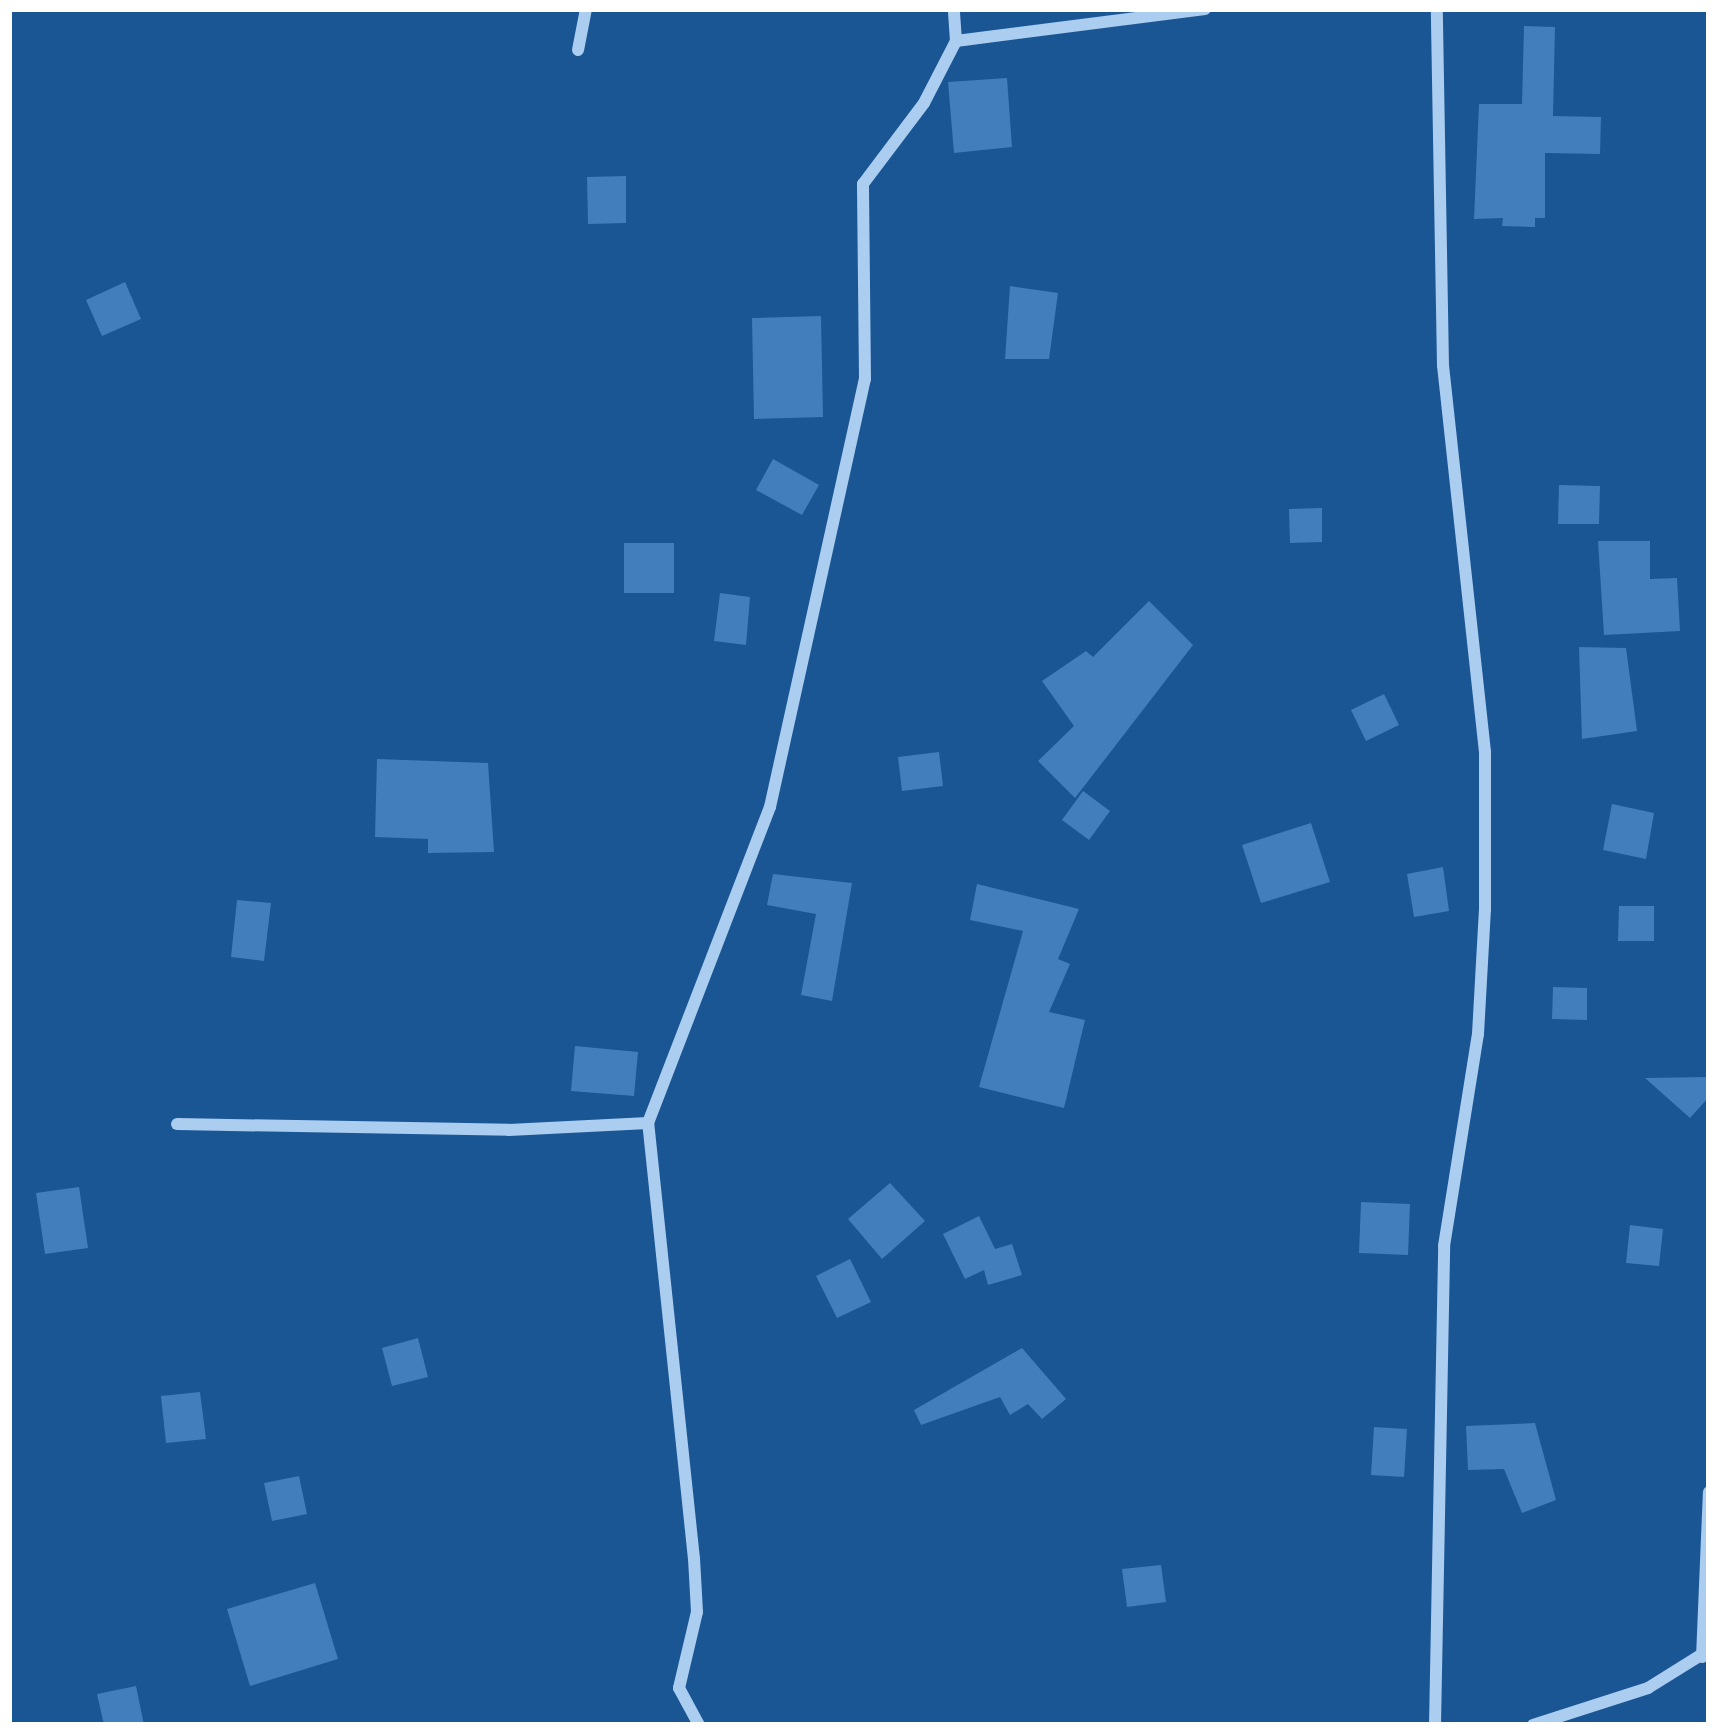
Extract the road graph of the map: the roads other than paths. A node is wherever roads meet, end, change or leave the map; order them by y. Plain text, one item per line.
1 (586, 9) edge
2 (954, 9) edge
3 (1205, 9) edge
4 (1437, 9) edge
5 (956, 41) junction
6 (578, 50) dead end
7 (648, 1123) junction
8 (177, 1124) dead end
9 (1709, 1492) edge
10 (1705, 1653) edge
11 (699, 1725) edge
12 (1435, 1725) edge
13 (1534, 1725) edge

1 - 6 street
2 - 5 street
3 - 5 street
4 - 12 street
5 - 7 street
7 - 8 street
7 - 11 street
9 - 10 street
10 - 13 street

